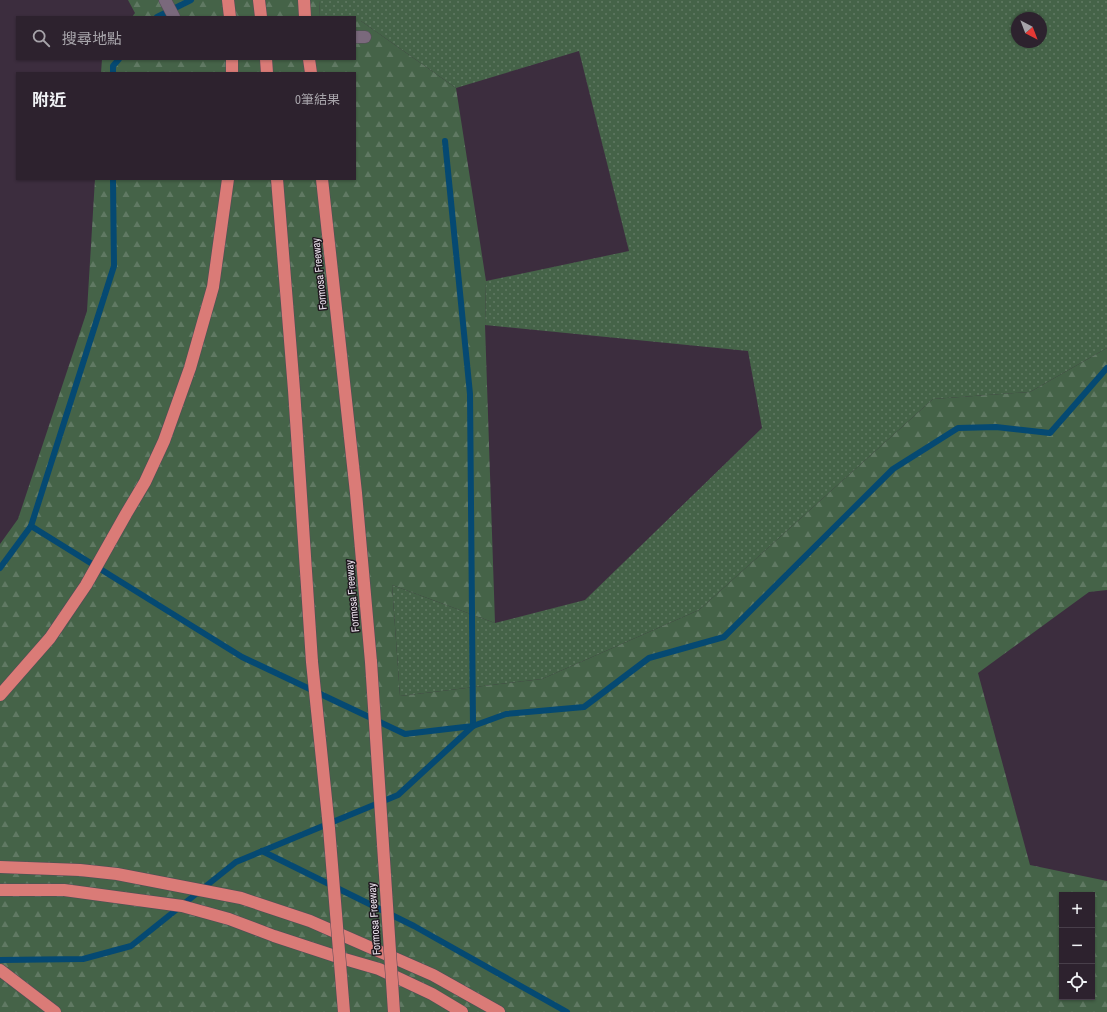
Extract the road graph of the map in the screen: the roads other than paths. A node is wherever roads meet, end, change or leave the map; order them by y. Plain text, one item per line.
1 (164, 0) edge
2 (228, 0) edge
3 (259, 0) edge
4 (304, 0) edge
5 (173, 16) edge
6 (230, 16) edge
7 (261, 16) edge
8 (305, 16) edge
9 (232, 60) edge
10 (266, 60) edge
11 (309, 60) edge
12 (232, 72) edge
13 (267, 72) edge
14 (310, 72) edge
15 (228, 180) edge
16 (277, 180) edge
17 (322, 180) edge
18 (0, 695) edge
19 (0, 867) edge
20 (0, 890) edge
21 (0, 970) edge
22 (54, 1012) edge
23 (344, 1012) edge
24 (394, 1012) edge
25 (462, 1012) edge
26 (499, 1012) edge

1 - 5 street
2 - 6 highway
3 - 7 highway
4 - 8 highway
9 - 12 highway
10 - 13 highway
11 - 14 highway
15 - 18 highway
16 - 23 highway, bridge
17 - 24 highway, Formosa Freeway, bridge
19 - 26 highway
20 - 25 highway
21 - 22 highway

